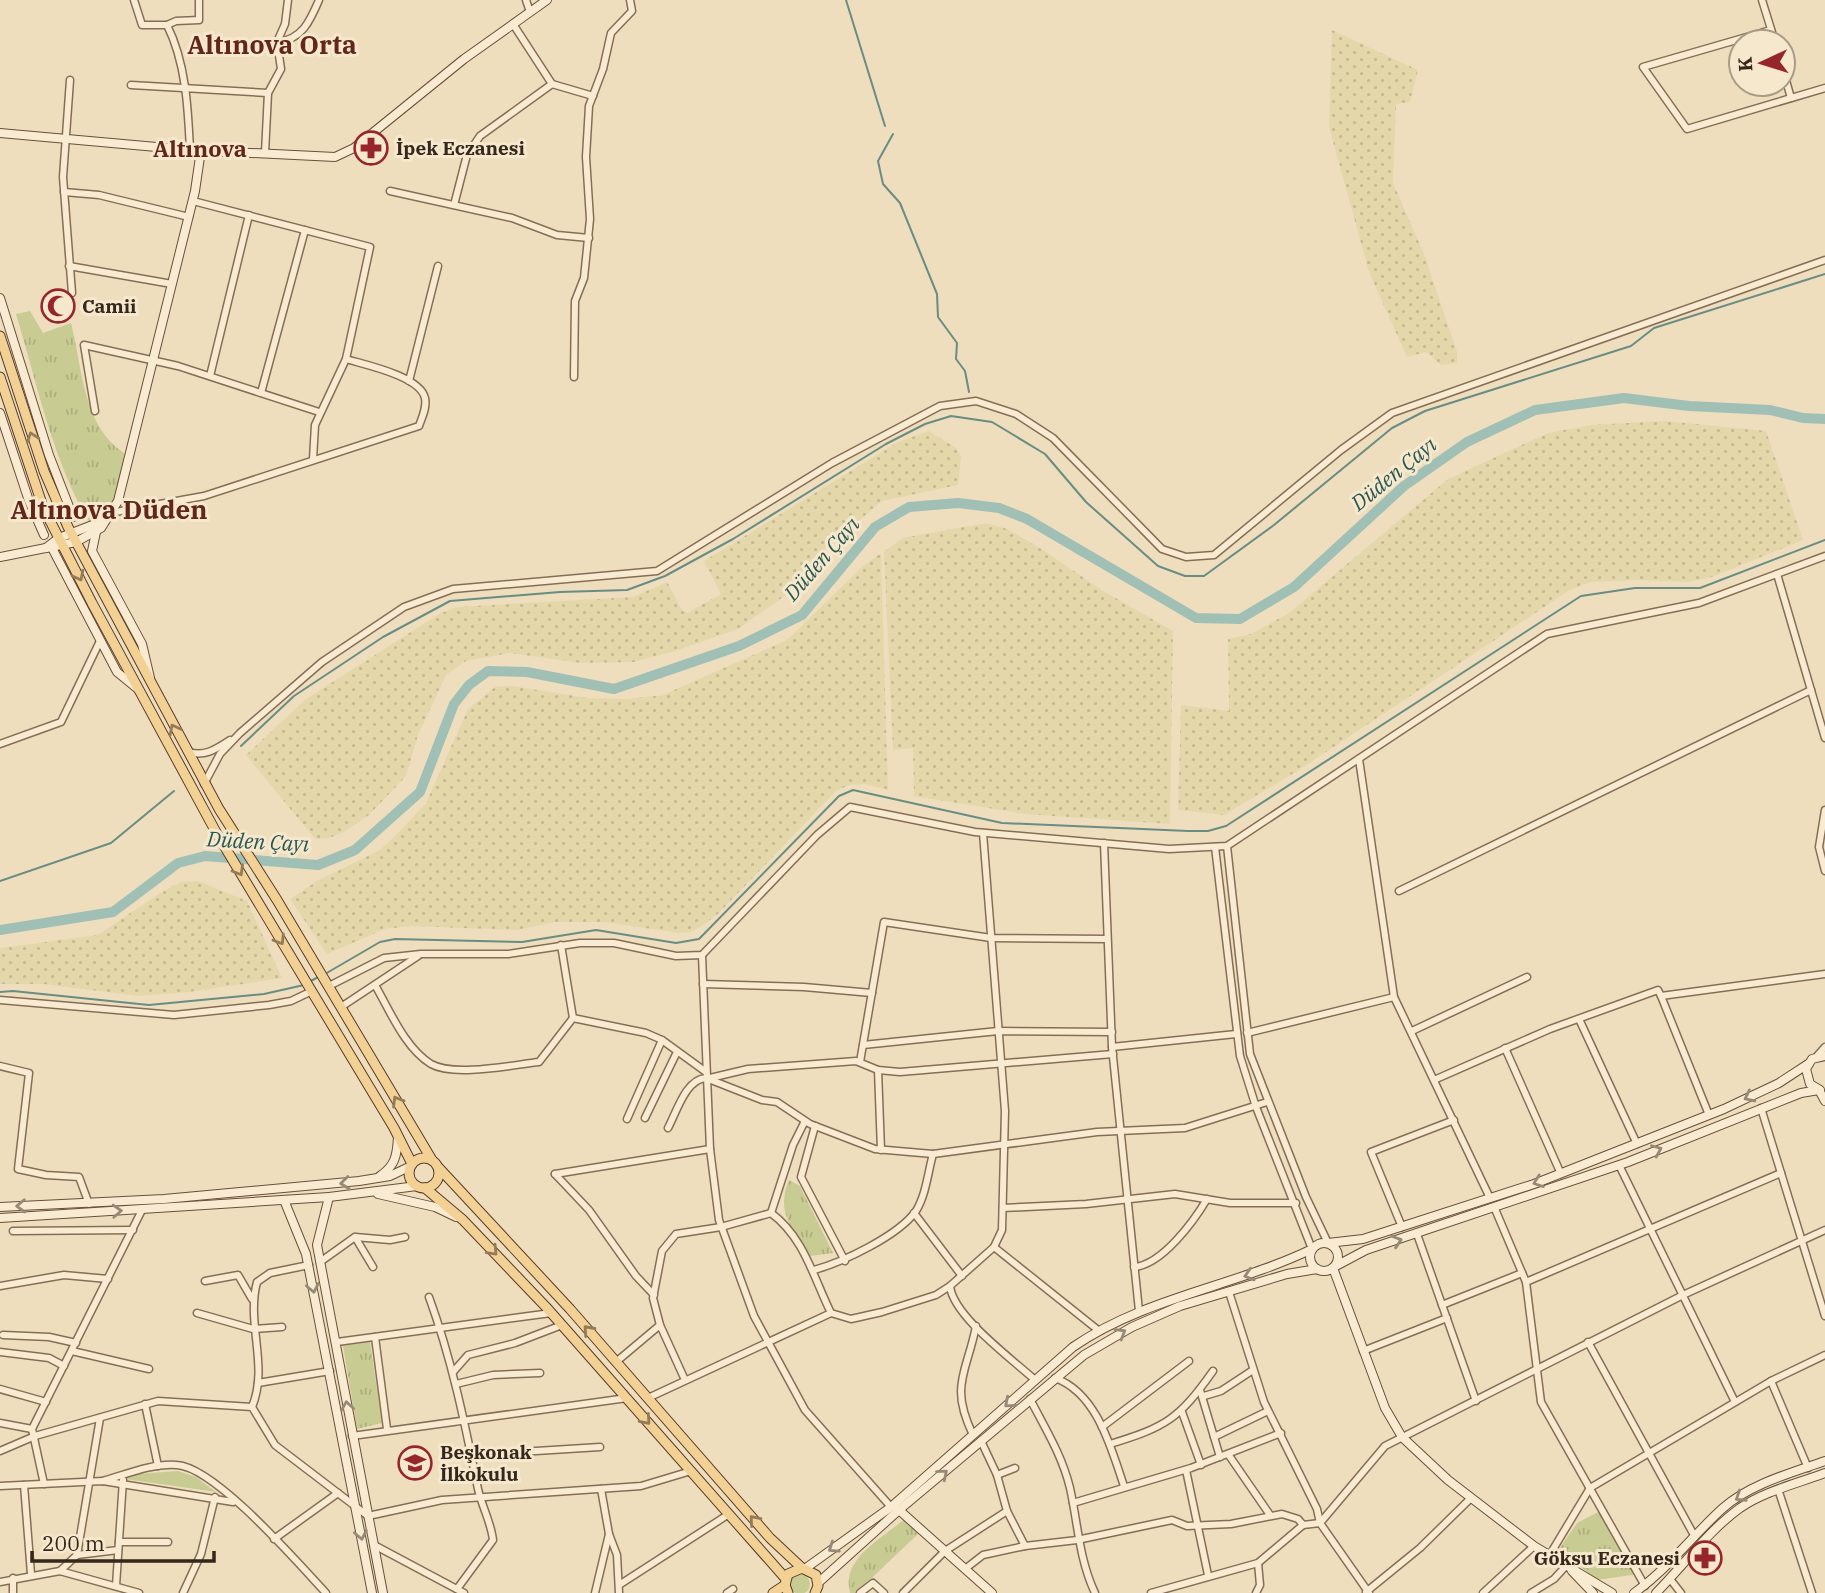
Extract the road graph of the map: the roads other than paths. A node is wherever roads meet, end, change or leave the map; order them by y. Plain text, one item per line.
1 (134, 0) edge
2 (199, 0) edge
3 (288, 0) edge
4 (319, 0) edge
5 (526, 0) edge
6 (547, 0) edge
7 (630, 0) edge
8 (1762, 0) edge
9 (530, 12) junction
10 (513, 24) junction
11 (167, 25) junction
12 (1770, 28) edge
13 (277, 42) junction
14 (1727, 43) edge
15 (70, 80) dead end
16 (552, 84) junction
17 (131, 85) dead end
18 (1825, 88) edge
19 (185, 89) junction
20 (268, 93) junction
21 (593, 96) junction
22 (1797, 96) edge
23 (1791, 98) edge
24 (0, 133) edge
25 (66, 138) junction
26 (190, 150) junction
27 (201, 150) junction
28 (265, 153) junction
29 (390, 191) dead end
30 (64, 192) junction
31 (193, 201) junction
32 (454, 205) junction
33 (249, 215) junction
34 (189, 217) junction
35 (305, 230) junction
36 (589, 238) junction
37 (1825, 260) edge
38 (69, 266) junction
39 (438, 266) dead end
40 (172, 284) junction
41 (72, 293) dead end
42 (0, 298) edge
43 (0, 336) edge
44 (153, 359) junction
45 (346, 359) junction
46 (0, 376) edge
47 (210, 376) junction
48 (574, 377) dead end
49 (409, 381) junction
50 (261, 393) junction
51 (95, 411) dead end
52 (319, 412) junction
53 (0, 413) edge
54 (49, 455) junction
55 (313, 459) junction
56 (18, 470) junction
57 (44, 471) junction
58 (34, 481) junction
59 (109, 513) junction
60 (73, 517) dead end
61 (103, 521) junction
62 (96, 532) junction
63 (44, 535) dead end
64 (74, 538) junction
65 (61, 542) junction
66 (49, 548) junction
67 (1825, 556) edge
68 (0, 557) edge
69 (1777, 574) junction
70 (100, 641) junction
71 (152, 687) junction
72 (139, 690) junction
73 (1811, 690) junction
74 (240, 733) junction
75 (1825, 738) edge
76 (0, 744) edge
77 (186, 752) junction
78 (1359, 759) junction
79 (204, 784) junction
80 (1825, 810) edge
81 (984, 832) junction
82 (1104, 843) junction
83 (1227, 846) junction
84 (1215, 847) junction
85 (1825, 871) edge
86 (1399, 891) dead end
87 (991, 938) junction
88 (1107, 939) junction
89 (561, 946) junction
90 (421, 954) junction
91 (702, 955) junction
92 (1825, 974) edge
93 (1527, 977) dead end
94 (703, 984) junction
95 (375, 985) junction
96 (329, 986) junction
97 (312, 991) junction
98 (872, 993) junction
99 (1661, 996) junction
100 (1394, 997) junction
101 (0, 1000) edge
102 (341, 1007) junction
103 (573, 1018) junction
104 (1579, 1018) junction
105 (999, 1031) junction
106 (1412, 1031) junction
107 (1112, 1032) junction
108 (1247, 1033) junction
109 (1236, 1034) junction
110 (663, 1040) junction
111 (863, 1045) junction
112 (1505, 1048) junction
113 (1825, 1048) edge
114 (1113, 1050) junction
115 (677, 1052) junction
116 (1821, 1056) edge
117 (860, 1062) junction
118 (1001, 1063) junction
119 (1808, 1063) junction
120 (0, 1066) edge
121 (878, 1070) junction
122 (707, 1076) junction
123 (1434, 1080) junction
124 (1822, 1090) edge
125 (1825, 1101) edge
126 (1268, 1102) junction
127 (1256, 1107) junction
128 (1761, 1108) junction
129 (1709, 1115) junction
130 (645, 1118) dead end
131 (627, 1119) dead end
132 (1454, 1120) junction
133 (805, 1121) junction
134 (815, 1126) junction
135 (668, 1128) dead end
136 (1119, 1130) junction
137 (398, 1138) junction
138 (1004, 1144) junction
139 (1637, 1144) junction
140 (710, 1149) junction
141 (881, 1150) junction
142 (933, 1154) junction
143 (432, 1160) junction
144 (412, 1165) junction
145 (1619, 1165) junction
146 (439, 1168) junction
147 (1781, 1173) junction
148 (1561, 1174) junction
149 (375, 1179) junction
150 (421, 1187) junction
151 (368, 1192) junction
152 (329, 1197) junction
153 (1490, 1198) junction
154 (1126, 1199) junction
155 (1208, 1199) junction
156 (284, 1200) junction
157 (1296, 1203) junction
158 (89, 1204) junction
159 (0, 1207) edge
160 (1003, 1208) junction
161 (1495, 1209) junction
162 (142, 1210) junction
163 (771, 1213) junction
164 (914, 1213) junction
165 (0, 1218) edge
166 (463, 1220) junction
167 (721, 1227) junction
168 (1402, 1227) junction
169 (1650, 1228) junction
170 (133, 1230) junction
171 (1825, 1230) edge
172 (13, 1231) dead end
173 (1417, 1234) junction
174 (355, 1237) junction
175 (405, 1237) dead end
176 (1801, 1241) junction
177 (1328, 1243) junction
178 (994, 1247) junction
179 (1312, 1249) junction
180 (845, 1261) junction
181 (320, 1262) junction
182 (309, 1265) junction
183 (373, 1267) dead end
184 (1134, 1268) junction
185 (1327, 1269) junction
186 (814, 1270) junction
187 (1522, 1273) junction
188 (962, 1276) junction
189 (108, 1279) junction
190 (205, 1281) dead end
191 (1526, 1282) junction
192 (0, 1286) edge
193 (950, 1286) junction
194 (1229, 1292) junction
195 (654, 1295) junction
196 (1682, 1295) junction
197 (429, 1297) dead end
198 (252, 1299) junction
199 (1442, 1305) junction
200 (1139, 1311) junction
201 (197, 1313) dead end
202 (551, 1313) junction
203 (831, 1313) junction
204 (1825, 1316) edge
205 (1447, 1318) junction
206 (562, 1325) junction
207 (660, 1325) junction
208 (976, 1326) junction
209 (282, 1327) dead end
210 (441, 1328) junction
211 (253, 1329) junction
212 (1098, 1330) junction
213 (3, 1335) dead end
214 (375, 1337) junction
215 (337, 1342) junction
216 (768, 1342) junction
217 (1588, 1342) junction
218 (76, 1343) junction
219 (72, 1351) junction
220 (1363, 1351) junction
221 (0, 1352) edge
222 (1825, 1355) edge
223 (1189, 1361) dead end
224 (616, 1362) junction
225 (64, 1366) junction
226 (1536, 1368) junction
227 (149, 1369) dead end
228 (1253, 1370) junction
229 (330, 1371) junction
230 (1213, 1371) dead end
231 (453, 1372) junction
232 (540, 1373) dead end
233 (1055, 1378) junction
234 (685, 1380) junction
235 (1035, 1380) junction
236 (1771, 1381) junction
237 (258, 1383) junction
238 (456, 1384) junction
239 (0, 1389) edge
240 (1202, 1393) junction
241 (627, 1398) junction
242 (648, 1398) junction
243 (1030, 1399) junction
244 (1476, 1401) junction
245 (46, 1402) junction
246 (1735, 1402) junction
247 (145, 1404) junction
248 (252, 1408) junction
249 (1268, 1411) junction
250 (1182, 1412) junction
251 (100, 1418) junction
252 (465, 1418) junction
253 (0, 1423) edge
254 (1102, 1427) junction
255 (387, 1429) junction
256 (34, 1432) junction
257 (1281, 1433) junction
258 (973, 1435) junction
259 (352, 1437) junction
260 (1214, 1437) junction
261 (1402, 1437) junction
262 (981, 1441) junction
263 (1110, 1444) junction
264 (600, 1447) dead end
265 (0, 1451) edge
266 (1228, 1454) junction
267 (1646, 1454) junction
268 (471, 1455) junction
269 (1220, 1457) junction
270 (1825, 1461) edge
271 (1201, 1465) junction
272 (159, 1466) junction
273 (1015, 1468) dead end
274 (1808, 1468) junction
275 (1186, 1470) junction
276 (691, 1471) junction
277 (1825, 1473) edge
278 (123, 1475) junction
279 (997, 1475) junction
280 (89, 1481) junction
281 (103, 1481) junction
282 (44, 1483) junction
283 (122, 1483) junction
284 (24, 1485) junction
285 (0, 1486) edge
286 (1124, 1486) junction
287 (1590, 1488) junction
288 (601, 1489) junction
289 (1778, 1489) junction
290 (338, 1493) junction
291 (215, 1497) junction
292 (480, 1497) junction
293 (1471, 1498) junction
294 (238, 1503) junction
295 (1073, 1503) junction
296 (356, 1506) junction
297 (895, 1509) junction
298 (1007, 1511) junction
299 (729, 1514) junction
300 (1270, 1515) junction
301 (368, 1516) junction
302 (1320, 1523) junction
303 (1303, 1525) junction
304 (1199, 1526) junction
305 (609, 1534) junction
306 (1695, 1537) junction
307 (274, 1539) junction
308 (1077, 1540) junction
309 (168, 1542) dead end
310 (374, 1545) junction
311 (119, 1546) junction
312 (1025, 1546) junction
313 (1534, 1546) junction
314 (945, 1550) junction
315 (77, 1555) junction
316 (1549, 1556) junction
317 (1258, 1563) junction
318 (804, 1568) junction
319 (965, 1569) junction
320 (1569, 1569) junction
321 (60, 1571) junction
322 (30, 1574) junction
323 (1208, 1575) junction
324 (13, 1578) junction
325 (1670, 1579) junction
326 (0, 1581) edge
327 (619, 1585) junction
328 (116, 1586) junction
329 (786, 1586) edge
330 (1645, 1586) junction
331 (817, 1587) edge
332 (461, 1591) edge
333 (135, 1592) edge
334 (1367, 1592) edge
335 (1487, 1592) edge
336 (13, 1593) edge
337 (184, 1593) edge
338 (326, 1593) edge
339 (372, 1593) edge
340 (383, 1593) edge
341 (595, 1593) edge
342 (619, 1593) edge
343 (773, 1593) edge
344 (828, 1593) edge
345 (860, 1593) edge
346 (884, 1593) edge
347 (903, 1593) edge
348 (992, 1593) edge
349 (1096, 1593) edge
350 (1151, 1593) edge
351 (1256, 1593) edge
352 (1531, 1593) edge
353 (1593, 1593) edge
354 (1612, 1593) edge
355 (1634, 1593) edge
356 (1656, 1593) edge
357 (1681, 1593) edge
358 (1812, 1593) edge

1 - 11 street
2 - 11 street
3 - 13 street
4 - 13 street
5 - 9 street
6 - 9 street
7 - 21 street
8 - 12 street
9 - 10 street
10 - 16 street
10 - 28 street
11 - 19 street
13 - 20 street
14 - 23 street
15 - 25 street
16 - 21 street
16 - 32 street
17 - 19 street
18 - 22 street
19 - 20 street
19 - 26 street
20 - 28 street
21 - 36 street
24 - 25 street
25 - 26 street
25 - 30 street
26 - 27 street
27 - 28 street
27 - 31 street
29 - 32 street
30 - 34 street
30 - 38 street
31 - 33 street
31 - 34 street
32 - 36 street
33 - 35 street
33 - 47 street
34 - 40 street
35 - 45 street
35 - 50 street
36 - 48 street
37 - 74 street
38 - 40 street
38 - 41 street
39 - 49 street
40 - 44 street
42 - 54 street
57 -> 43 main road
44 - 47 street
44 - 51 street
44 - 59 street
45 - 49 street
45 - 52 street
46 - 58 main road
47 - 50 street
49 - 55 street
50 - 52 street
52 - 55 street
53 - 56 street
54 - 57 street
54 - 60 street
55 - 59 street
56 - 58 street
56 - 63 street
57 - 64 main road
58 - 65 main road
59 - 61 street
61 - 62 street
61 - 64 street
62 - 64 street
62 - 71 street
64 - 65 street
64 - 71 main road
65 - 66 street
65 -> 72 main road
66 - 68 street
66 - 70 street
67 - 69 street
69 - 73 street
69 - 78 street
70 - 72 street
70 - 76 street
77 -> 71 main road
72 -> 97 main road
73 - 75 street
73 - 86 street
74 - 77 street
74 - 79 street
77 - 79 main road
78 - 83 street
78 - 100 street
79 - 96 main road
80 - 85 street
81 - 82 street
81 - 87 street
81 - 91 street
82 - 84 street
82 - 88 street
83 - 84 street
83 - 108 street
84 - 109 street
87 - 88 street
87 - 98 street
87 - 105 street
88 - 107 street
89 - 90 street
89 - 91 street
89 - 103 street
90 - 95 street
90 - 96 street
91 - 94 street
92 - 99 street
93 - 106 street
94 - 98 street
94 - 122 street
95 - 102 street
95 - 103 street
96 - 102 main road
97 - 101 street
97 - 137 main road
98 - 111 street
99 - 104 street
99 - 129 street
100 - 106 street
100 - 108 street
143 -> 102 main road
103 - 110 street
104 - 112 street
104 - 139 street
105 - 107 street
105 - 111 street
105 - 118 street
106 - 123 street
107 - 114 street
108 - 126 street
109 - 114 street
109 - 127 street
110 - 115 street
110 - 131 street
111 - 117 street
112 - 123 street
112 - 148 street
113 - 116 street
114 - 118 street
114 - 136 street
115 - 122 street
115 - 130 street
116 - 119 street
117 - 121 street
117 - 122 street
118 - 121 street
118 - 138 street
119 - 124 street
119 -> 129 street
120 - 158 street
121 - 141 street
122 - 133 street
122 - 135 street
122 - 140 street
123 - 132 street
124 - 125 street
124 - 128 street
126 - 127 street
126 - 177 street
127 - 136 street
127 - 157 street
145 -> 128 street
128 - 147 street
129 - 139 street
132 - 153 street
132 - 168 street
133 - 134 street
133 - 163 street
134 - 141 street
134 - 180 street
136 - 138 street
136 - 154 street
137 - 144 main road
137 - 149 street
138 - 142 street
138 - 160 street
139 - 148 street
140 - 167 street
140 - 195 street
141 - 142 street
142 - 164 street
143 - 144 main road
143 - 146 main road
144 - 149 street
144 - 150 main road
145 - 161 street
145 - 169 street
146 - 150 main road
224 -> 146 main road
147 - 169 street
147 - 176 street
148 -> 153 street
149 -> 158 street
150 - 151 street
150 - 166 main road
151 - 152 street
151 - 166 street
152 - 156 street
152 - 181 street
153 - 168 street
154 - 155 street
154 - 160 street
154 - 184 street
155 - 157 street
155 - 184 street
156 - 162 street
156 - 182 street
157 - 179 street
158 -> 159 street
160 - 178 street
161 - 173 street
161 - 187 street
165 -> 162 street
162 - 170 street
163 - 167 street
163 - 186 street
164 - 180 street
164 - 188 street
166 -> 202 main road
167 - 195 street
167 - 216 street
168 - 177 street
169 - 191 street
169 - 196 street
170 - 172 street
170 - 189 street
171 - 176 street
185 -> 173 street
173 - 199 street
174 - 175 street
174 - 181 street
174 - 183 street
176 - 196 street
176 - 204 street
177 - 179 street
177 - 185 street
178 - 188 street
178 - 212 street
179 - 185 street
179 -> 200 street
180 - 186 street
181 - 215 street
182 - 198 street
182 -> 229 street
184 - 200 street
185 - 194 street
185 - 220 street
186 - 203 street
187 - 191 street
187 - 199 street
188 - 193 street
189 - 192 street
189 - 218 street
190 - 198 street
191 - 226 street
193 - 203 street
193 - 208 street
194 - 228 street
233 -> 194 street
195 - 207 street
196 - 217 street
196 - 246 street
197 - 210 street
198 - 211 street
199 - 205 street
200 - 212 street
201 - 211 street
202 - 206 main road
202 - 210 street
203 - 216 street
205 - 220 street
205 - 244 street
206 - 231 street
206 - 241 main road
207 - 224 street
207 - 234 street
208 - 235 street
208 - 258 street
209 - 211 street
210 - 214 street
210 - 231 street
211 - 237 street
212 - 235 street
213 - 218 street
214 - 215 street
214 - 255 street
259 -> 215 street
216 - 234 street
216 - 297 street
217 - 226 street
217 - 267 street
218 - 219 street
219 - 225 street
219 - 227 street
220 - 261 street
221 - 225 street
222 - 236 street
223 - 254 street
224 - 242 main road
225 - 245 street
226 - 244 street
226 - 287 street
228 - 240 street
228 - 249 street
229 - 237 street
229 - 296 street
230 - 240 street
231 - 238 street
232 - 238 street
233 - 243 street
233 - 254 street
234 - 242 street
235 -> 258 street
236 - 246 street
236 - 274 street
237 - 248 street
238 - 252 street
239 - 245 street
240 - 250 street
240 - 260 street
241 - 252 street
241 -> 276 main road
318 -> 242 main road
243 - 262 street
243 - 295 street
244 - 261 street
245 - 256 street
246 - 267 street
247 - 248 street
247 - 251 street
247 - 272 street
248 - 290 street
249 - 257 street
249 - 260 street
250 - 263 street
250 - 271 street
251 - 256 street
251 - 280 street
252 - 255 street
252 - 268 street
253 - 256 street
254 - 263 street
255 - 259 street
256 - 265 street
256 - 282 street
257 - 266 street
257 - 302 street
258 - 297 street
259 - 301 street
260 - 269 street
261 - 293 street
261 - 302 street
262 - 279 street
297 -> 262 street
263 - 286 street
264 - 268 street
266 - 269 street
266 - 300 street
267 - 287 street
267 - 306 street
268 - 292 street
269 - 271 street
270 - 274 street
271 - 275 street
272 - 278 street
272 - 294 street
273 - 279 street
274 -> 306 street
275 - 286 street
275 - 304 street
276 - 288 street
276 - 299 main road
277 - 289 street
278 - 281 street
278 - 283 street
279 - 298 street
280 - 281 street
280 - 282 street
280 - 315 street
281 - 283 street
282 - 284 street
283 - 291 street
283 - 311 street
284 - 285 street
284 - 322 street
286 - 295 street
287 - 316 street
287 - 330 street
288 - 292 street
288 - 305 street
289 - 325 street
289 - 358 street
290 - 296 street
290 - 307 street
291 - 294 street
291 - 337 street
292 - 301 street
292 - 332 street
293 - 313 street
293 - 334 street
294 - 307 street
295 - 308 street
296 - 301 street
296 -> 339 street
297 - 314 street
297 -> 318 street
297 - 331 street
298 - 312 street
298 - 314 street
299 - 327 street
299 - 329 main road
300 - 303 street
300 - 304 street
301 - 310 street
302 - 303 street
302 - 334 street
303 - 317 street
304 - 308 street
304 - 323 street
305 - 327 street
305 - 341 street
306 - 330 street
307 - 338 street
308 - 312 street
308 - 349 street
309 - 311 street
310 - 332 street
310 - 340 street
311 - 315 street
311 - 328 street
312 - 319 street
313 - 316 street
313 - 335 street
314 - 319 street
314 - 347 street
315 - 321 street
316 - 320 street
317 - 323 street
317 - 351 street
318 - 329 main road
318 - 331 main road
319 - 348 street
320 - 352 street
320 - 353 street
320 - 354 street
321 - 322 street
321 - 328 street
322 - 324 street
323 - 350 street
324 - 326 street
324 - 336 street
325 - 356 street
325 - 357 street
327 - 342 street
328 - 333 street
329 - 343 main road
330 - 355 street
331 - 344 main road
345 - 346 street

